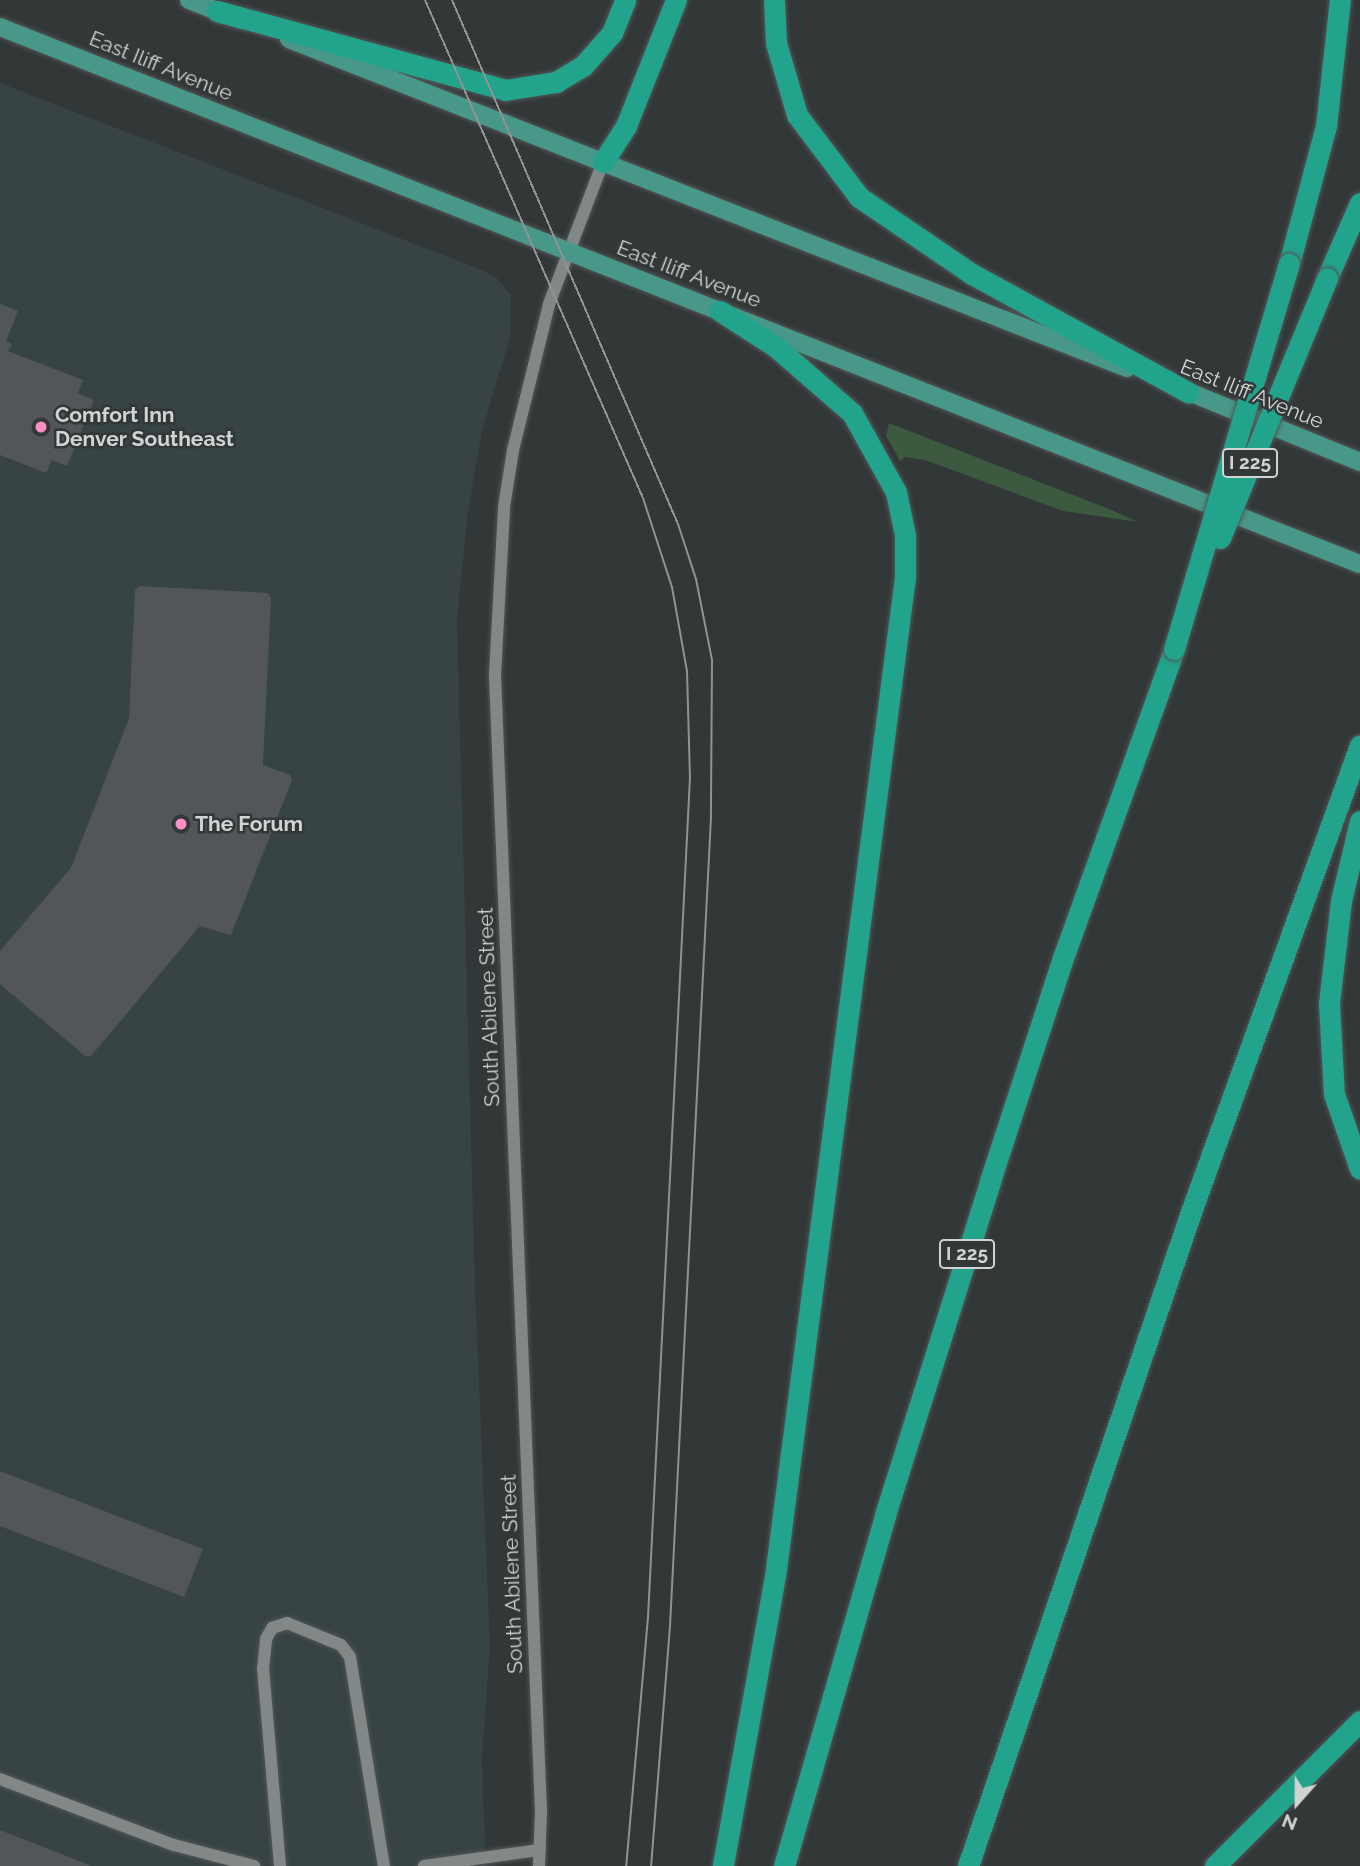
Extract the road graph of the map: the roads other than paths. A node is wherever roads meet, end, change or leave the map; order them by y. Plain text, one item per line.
1 (189, 0) edge
2 (625, 0) edge
3 (676, 0) edge
4 (774, 0) edge
5 (1340, 0) edge
6 (217, 11) junction
7 (0, 27) edge
8 (603, 162) junction
9 (1360, 203) edge
10 (568, 251) junction
11 (720, 311) junction
12 (1189, 393) junction
13 (1360, 463) edge
14 (1360, 564) edge
15 (1174, 649) junction
16 (1360, 746) edge
17 (1360, 821) edge
18 (1360, 1169) edge
19 (1360, 1721) edge
20 (0, 1779) edge
21 (540, 1850) junction
22 (254, 1866) edge
23 (280, 1866) edge
24 (384, 1866) edge
25 (424, 1866) edge
26 (539, 1866) edge
27 (723, 1866) edge
28 (784, 1866) edge
29 (968, 1866) edge
30 (1215, 1866) edge

1 - 6 main road, East Iliff Avenue
2 - 6 highway
3 - 8 highway
4 - 12 highway
5 - 15 highway, bridge
6 - 8 main road, East Iliff Avenue
7 - 10 main road, East Iliff Avenue
8 - 10 street, South Abilene Street
8 - 12 main road, East Iliff Avenue
9 - 15 highway, I 225, bridge
10 - 11 main road, East Iliff Avenue
10 - 21 street, South Abilene Street
11 - 14 main road, East Iliff Avenue
11 - 27 highway
12 - 13 main road, East Iliff Avenue
15 - 28 highway, I 225
16 - 29 highway
17 - 18 highway
19 - 30 highway
20 - 22 street
21 - 25 street
21 - 26 street, South Abilene Street
23 - 24 street

